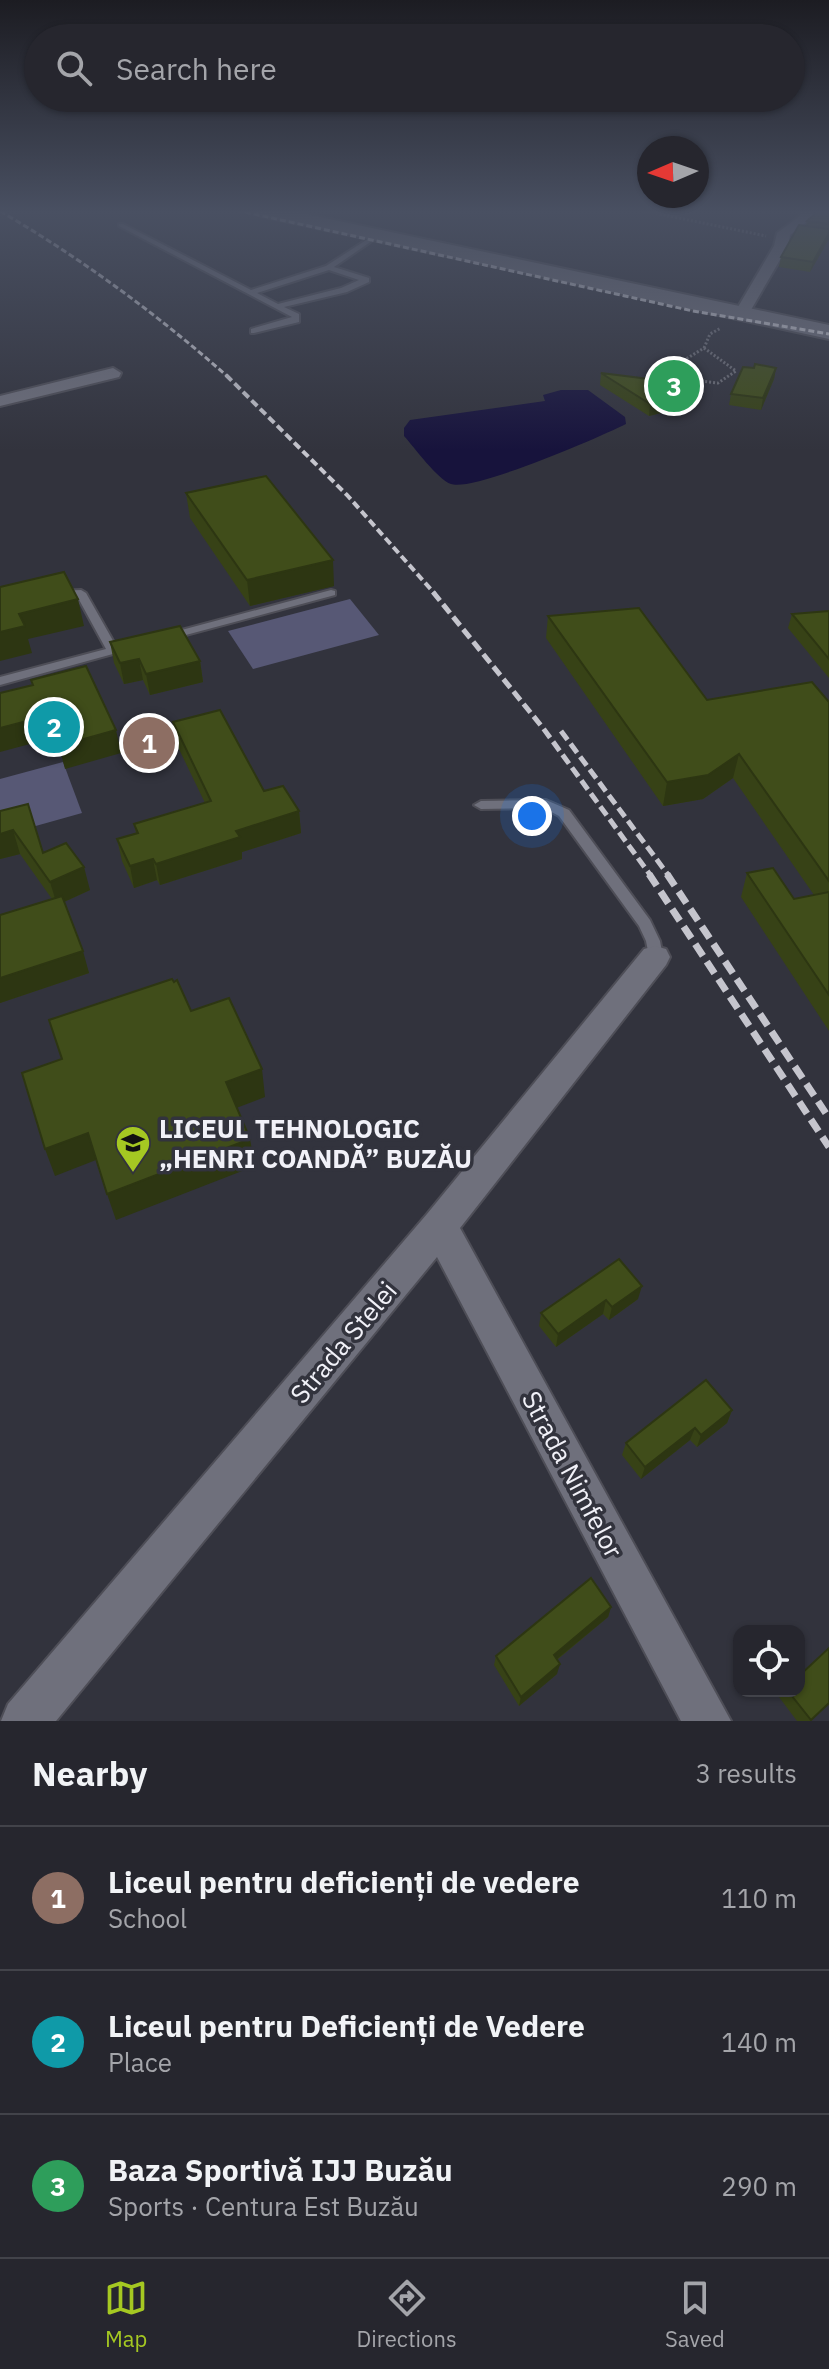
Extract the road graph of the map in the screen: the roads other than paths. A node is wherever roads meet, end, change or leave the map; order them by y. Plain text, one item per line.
1 (249, 290) edge
2 (257, 290) edge
3 (343, 290) edge
4 (609, 290) edge
5 (755, 290) edge
6 (252, 292) junction
7 (279, 306) junction
8 (736, 320) junction
9 (254, 331) dead end
10 (829, 332) edge
11 (113, 373) dead end
12 (0, 401) edge
13 (331, 593) dead end
14 (40, 598) edge
15 (156, 639) edge
16 (142, 643) edge
17 (113, 651) junction
18 (0, 681) edge
19 (481, 805) dead end
20 (655, 957) joint
21 (440, 1226) junction
22 (25, 1721) edge
23 (707, 1721) edge

1 - 6 lane
2 - 6 lane
3 - 7 lane
4 - 8 main road
5 - 8 street
6 - 7 lane
7 - 9 lane
8 - 10 main road
11 - 12 street
13 - 15 lane
14 - 17 lane
16 - 17 lane
17 - 18 lane
19 - 20 lane
20 - 21 street, Strada Stelei
21 - 22 street, Strada Stelei
21 - 23 street, Strada Nimfelor

